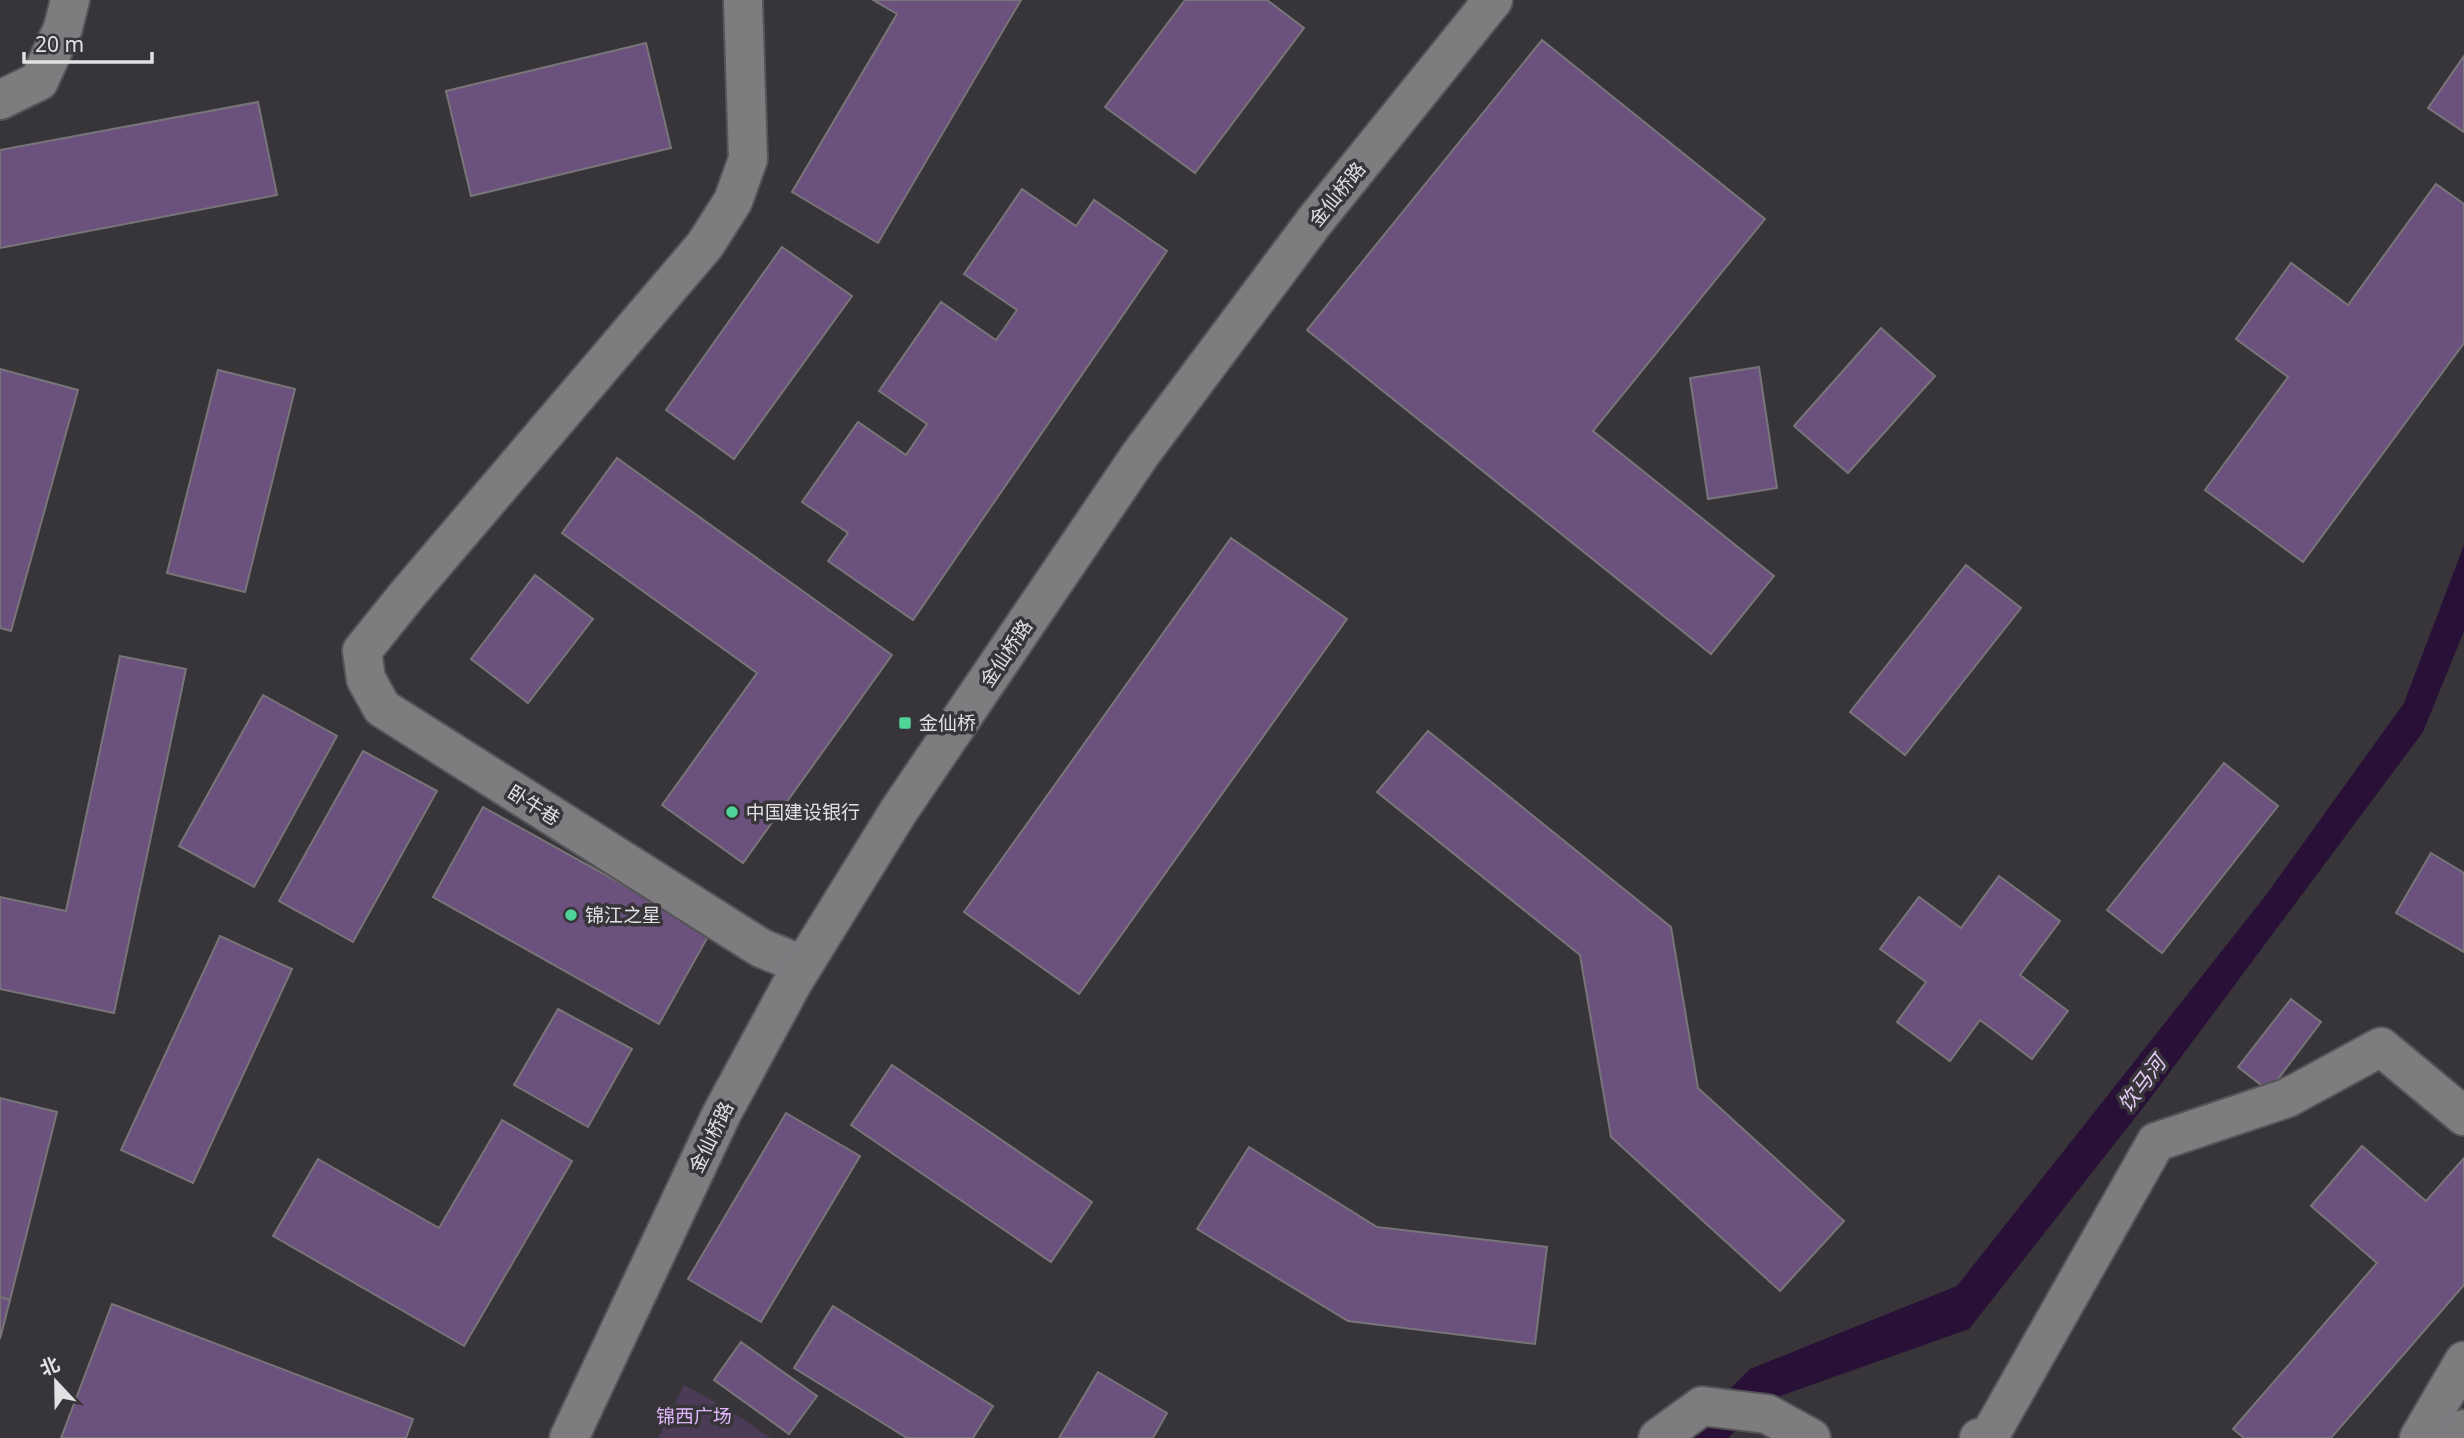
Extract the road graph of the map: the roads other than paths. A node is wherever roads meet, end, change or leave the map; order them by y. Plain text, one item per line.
1 (70, 0) edge
2 (743, 0) edge
3 (1493, 0) edge
4 (0, 100) edge
5 (803, 965) junction
6 (2464, 1116) edge
7 (2464, 1361) edge
8 (2464, 1429) edge
9 (569, 1438) edge
10 (1658, 1438) edge
11 (1811, 1438) edge
12 (1979, 1438) edge
13 (2419, 1438) edge
14 (2459, 1438) edge

1 - 4 street
2 - 5 street, 卧牛巷
3 - 5 street, 金仙桥路
5 - 9 street, 金仙桥路
6 - 12 street
7 - 13 street
8 - 14 street
10 - 11 street

